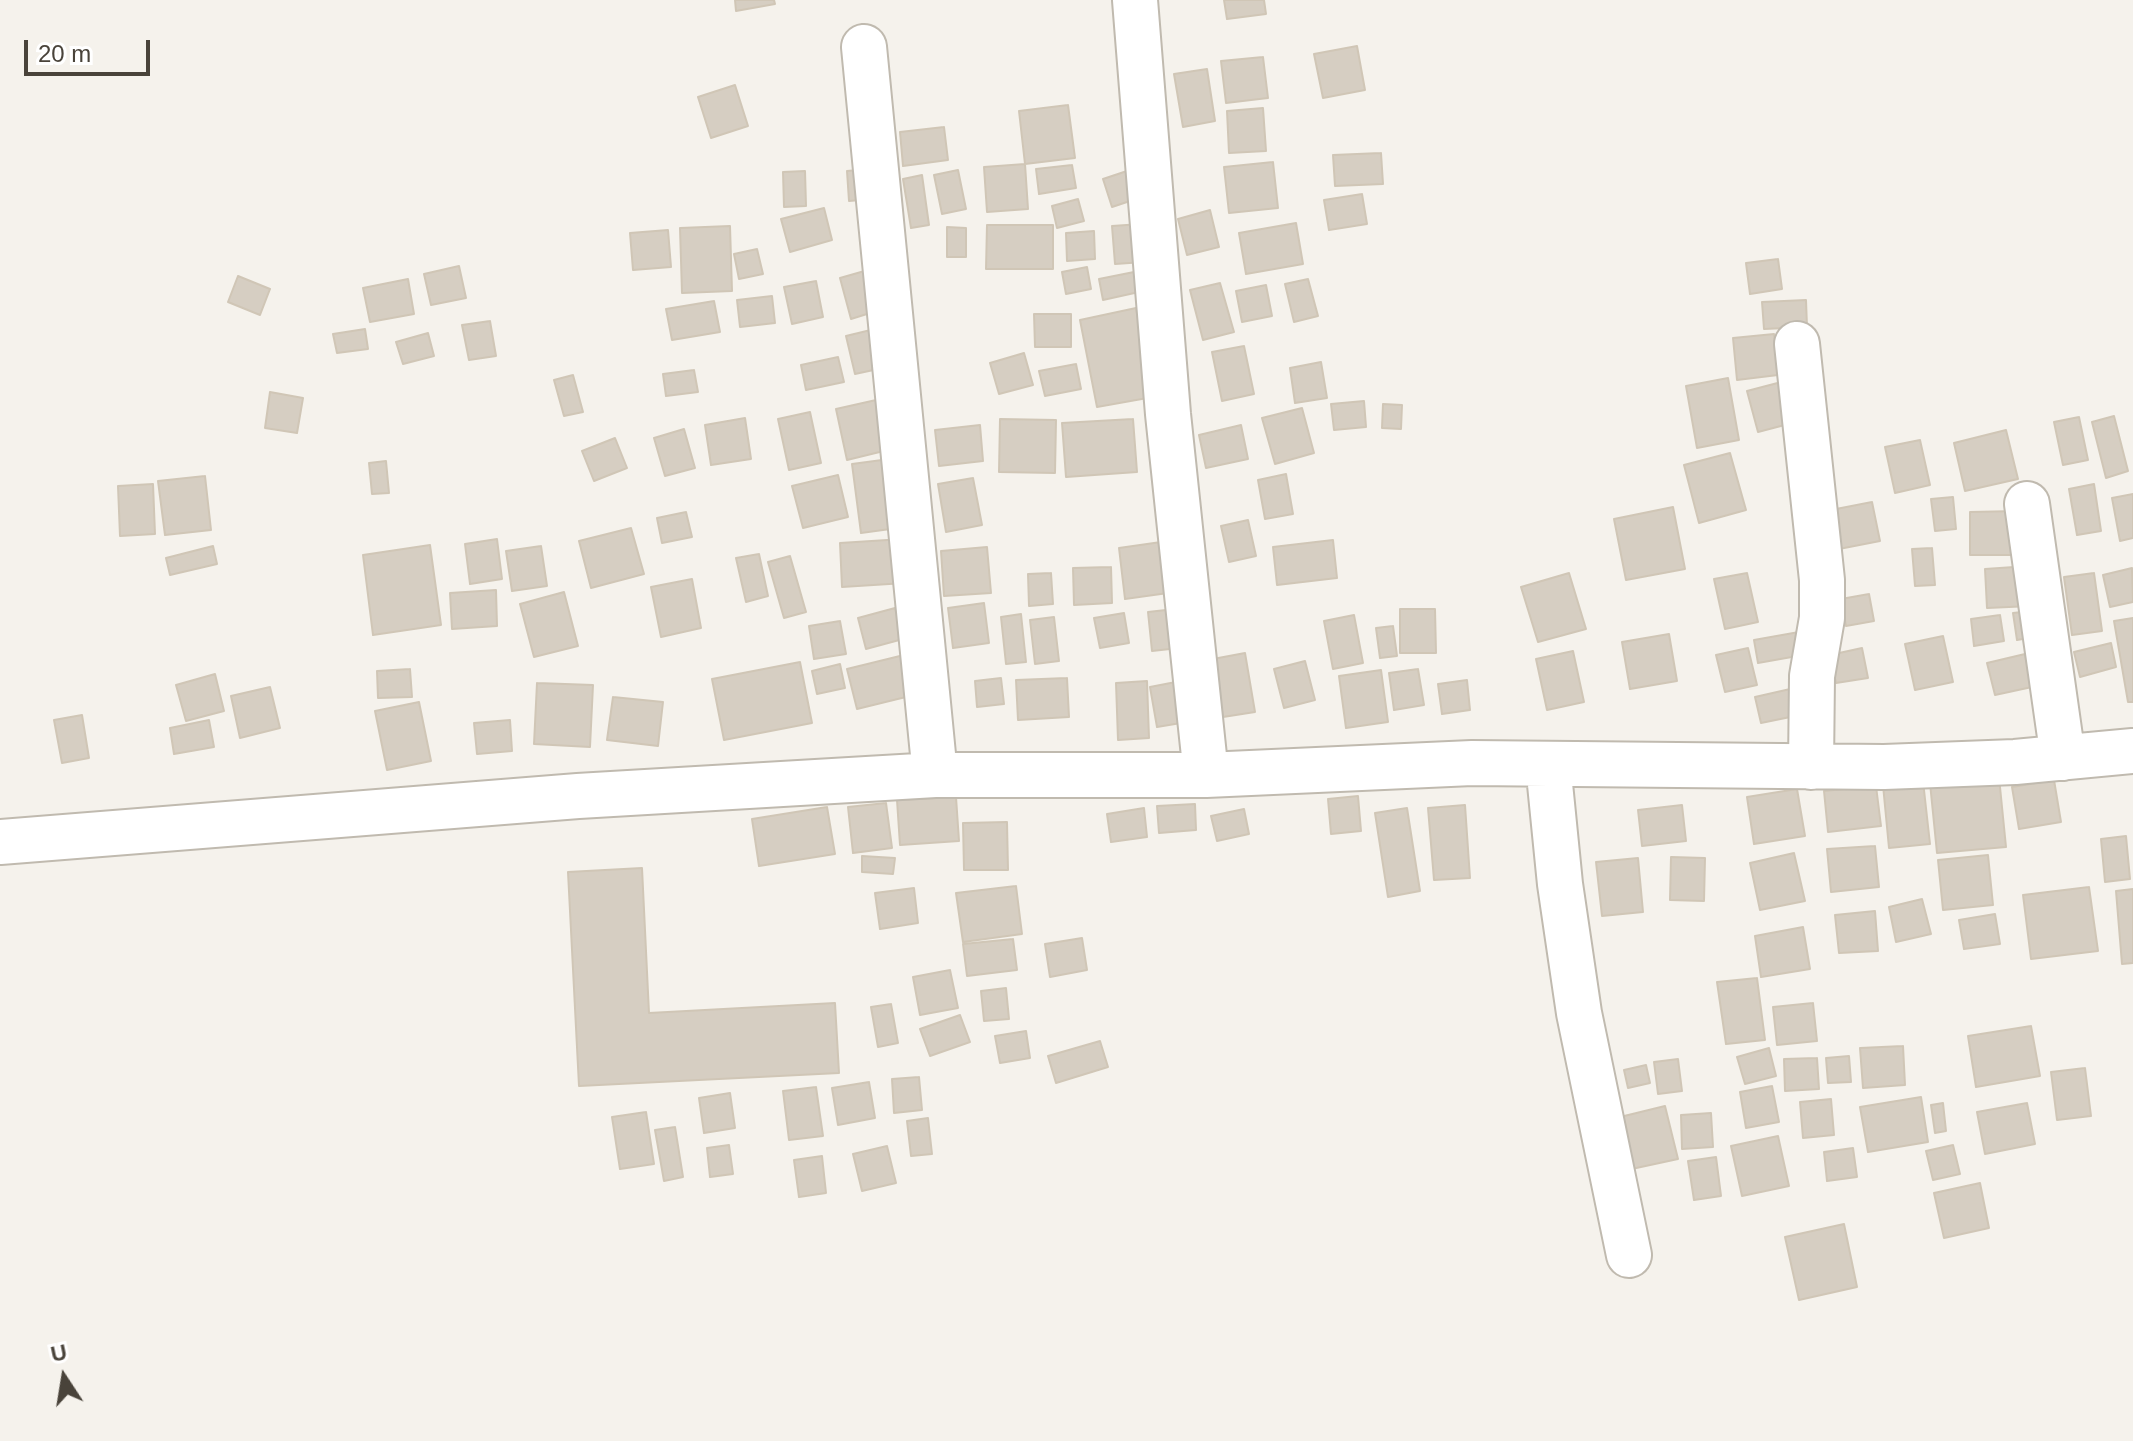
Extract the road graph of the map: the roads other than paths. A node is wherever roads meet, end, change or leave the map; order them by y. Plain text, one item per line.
1 (1135, 0) edge
2 (864, 47) dead end
3 (1797, 344) dead end
4 (2027, 504) dead end
5 (2133, 751) edge
6 (2063, 758) junction
7 (1548, 764) junction
8 (1811, 767) junction
9 (935, 775) junction
10 (1206, 775) junction
11 (0, 842) edge
12 (1629, 1255) dead end

1 - 10 street
2 - 9 street
3 - 8 street
4 - 6 street
5 - 6 street
6 - 8 street
7 - 8 street
7 - 10 street
7 - 12 street
9 - 10 street
9 - 11 street

